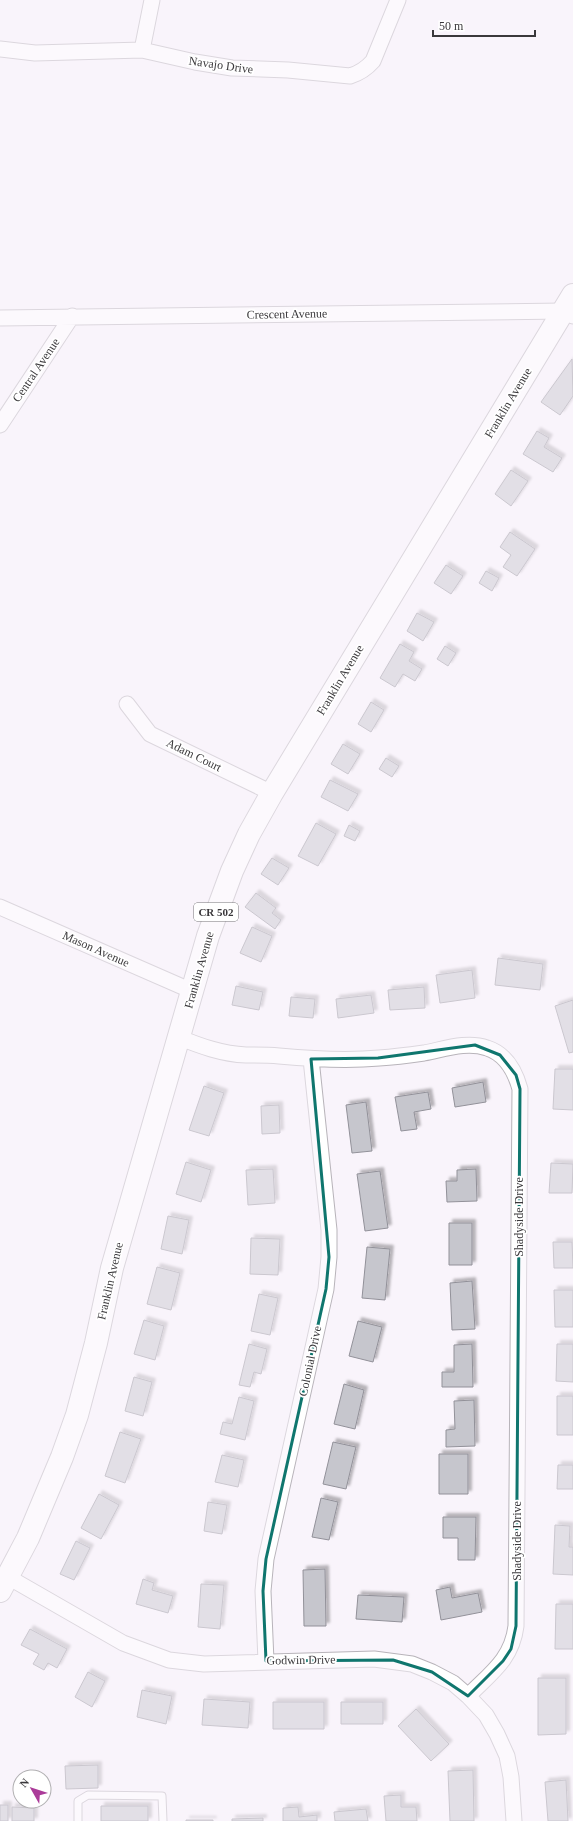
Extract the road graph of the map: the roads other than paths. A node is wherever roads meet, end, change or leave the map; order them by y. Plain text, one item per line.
1 (152, 0) edge
2 (398, 0) edge
3 (0, 50) edge
4 (142, 50) junction
5 (570, 307) edge
6 (72, 316) junction
7 (0, 318) edge
8 (0, 425) edge
9 (127, 704) dead end
10 (272, 793) junction
11 (0, 907) edge
12 (192, 991) junction
13 (178, 1037) junction
14 (311, 1059) junction
15 (4, 1584) edge
16 (266, 1661) junction
17 (468, 1696) junction
18 (78, 1821) edge
19 (163, 1821) edge
20 (514, 1821) edge

1 - 4 street
2 - 4 street, Navajo Drive
3 - 4 street, Navajo Drive
5 - 6 street, Crescent Avenue
5 - 10 main road, Franklin Avenue / CR 502
6 - 7 street, Crescent Avenue
6 - 8 street, Central Avenue
9 - 10 street, Adam Court
10 - 12 main road, Franklin Avenue / CR 502
11 - 12 street, Mason Avenue
12 - 13 main road, Franklin Avenue / CR 502
13 - 14 street, Shadyside Drive
13 - 15 main road, Franklin Avenue / CR 502
14 - 16 street, Colonial Drive
14 - 17 street, Shadyside Drive
15 - 16 street, Godwin Drive
16 - 17 street, Godwin Drive
17 - 20 street, Godwin Drive
18 - 19 lane

